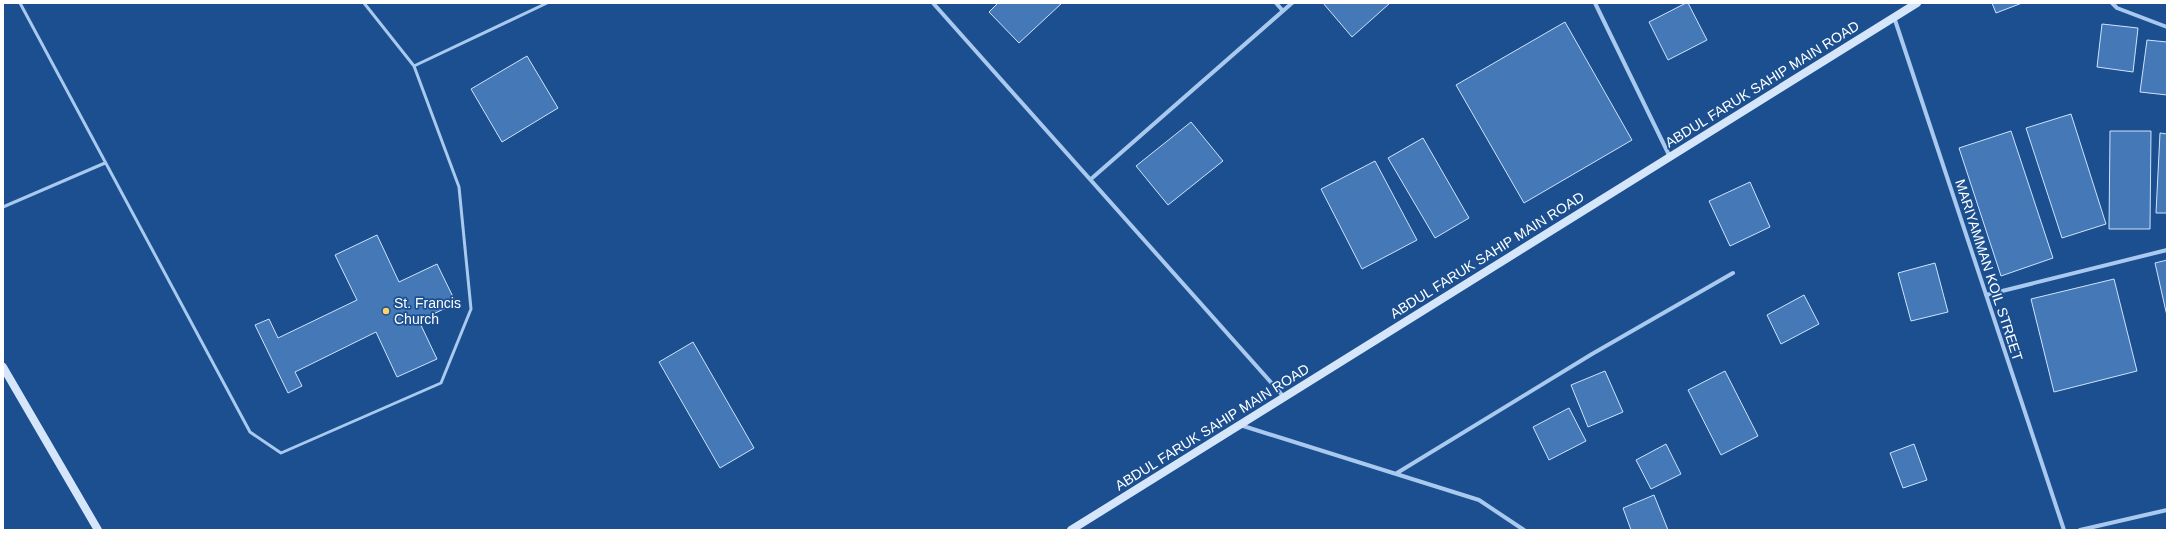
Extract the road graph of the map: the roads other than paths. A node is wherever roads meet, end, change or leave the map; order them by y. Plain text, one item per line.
1 (20, 3) edge
2 (364, 3) edge
3 (547, 3) edge
4 (1276, 3) edge
5 (1292, 3) edge
6 (1595, 3) edge
7 (1917, 3) edge
8 (2112, 3) edge
9 (934, 4) edge
10 (1283, 10) junction
11 (1894, 17) junction
12 (2167, 27) edge
13 (414, 66) junction
14 (1670, 157) junction
15 (106, 163) junction
16 (1091, 179) junction
17 (3, 207) edge
18 (2167, 250) edge
19 (1733, 273) dead end
20 (1986, 295) junction
21 (3, 367) edge
22 (1284, 397) junction
23 (1240, 425) junction
24 (1397, 473) junction
25 (2167, 510) edge
26 (98, 530) edge
27 (1071, 530) edge
28 (1524, 530) edge
29 (2064, 530) edge
30 (2080, 530) edge

1 - 15 lane
2 - 13 lane
3 - 13 lane
4 - 10 street
5 - 10 street
6 - 14 street
7 - 11 street, ABDUL FARUK SAHIP MAIN ROAD
8 - 12 street
9 - 16 street
10 - 16 street
11 - 14 street, ABDUL FARUK SAHIP MAIN ROAD
11 - 20 street, MARIYAMMAN KOIL STREET
13 - 15 lane
14 - 22 street, ABDUL FARUK SAHIP MAIN ROAD
15 - 17 lane
16 - 22 street
18 - 20 street
19 - 24 street
20 - 29 street, MARIYAMMAN KOIL STREET
21 - 26 street
22 - 23 street, ABDUL FARUK SAHIP MAIN ROAD
23 - 24 street
23 - 27 street, ABDUL FARUK SAHIP MAIN ROAD
24 - 28 street
25 - 30 street

